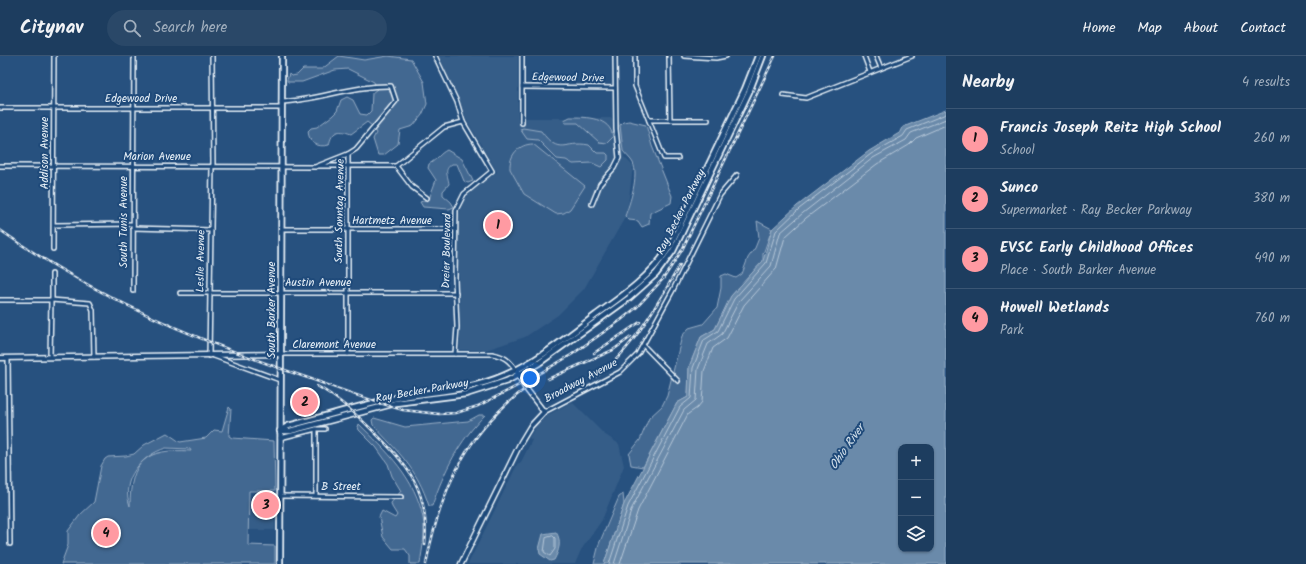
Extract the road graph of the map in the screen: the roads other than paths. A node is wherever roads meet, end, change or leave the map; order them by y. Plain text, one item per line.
1 (54, 56) edge
2 (134, 56) edge
3 (212, 56) edge
4 (287, 56) edge
5 (435, 56) edge
6 (522, 56) edge
7 (615, 56) edge
8 (634, 56) edge
9 (669, 56) edge
10 (684, 56) edge
11 (726, 56) edge
12 (758, 56) edge
13 (763, 56) edge
14 (864, 56) edge
15 (876, 56) edge
16 (912, 56) edge
17 (282, 57) edge
18 (881, 68) junction
19 (870, 72) junction
20 (522, 87) junction
21 (615, 88) junction
22 (783, 96) dead end
23 (282, 102) junction
24 (0, 108) edge
25 (54, 108) junction
26 (134, 108) junction
27 (211, 108) junction
28 (282, 108) junction
29 (649, 120) junction
30 (670, 120) junction
31 (708, 120) dead end
32 (463, 122) junction
33 (522, 124) dead end
34 (348, 154) junction
35 (678, 158) dead end
36 (0, 166) edge
37 (133, 166) junction
38 (212, 166) junction
39 (315, 166) junction
40 (348, 166) junction
41 (396, 166) junction
42 (54, 167) junction
43 (281, 167) junction
44 (737, 175) dead end
45 (427, 198) dead end
46 (592, 204) dead end
47 (54, 225) junction
48 (133, 226) junction
49 (455, 229) junction
50 (211, 230) junction
51 (281, 230) junction
52 (348, 230) junction
53 (53, 249) dead end
54 (52, 274) dead end
55 (133, 292) dead end
56 (210, 292) junction
57 (281, 292) junction
58 (180, 293) dead end
59 (348, 293) junction
60 (456, 293) junction
61 (0, 300) edge
62 (52, 300) junction
63 (644, 346) junction
64 (280, 354) junction
65 (348, 354) junction
66 (455, 354) junction
67 (209, 356) junction
68 (214, 356) junction
69 (50, 357) junction
70 (94, 357) junction
71 (0, 358) edge
72 (8, 358) junction
73 (517, 373) junction
74 (280, 380) junction
75 (678, 381) dead end
76 (544, 412) junction
77 (316, 429) junction
78 (325, 429) dead end
79 (280, 431) junction
80 (280, 438) junction
81 (280, 496) junction
82 (316, 496) junction
83 (401, 497) dead end
84 (10, 544) dead end
85 (280, 564) edge
86 (461, 564) edge

1 - 25 street, Addison Avenue
2 - 26 street, South Tunis Avenue
3 - 27 street, Leslie Avenue
4 - 17 street
5 - 32 street, Dreier Boulevard
6 - 20 street
7 - 21 street
8 - 29 street
9 - 30 street
10 - 11 street
12 - 73 main road, Ray Becker Parkway
13 - 73 main road, Ray Becker Parkway
14 - 19 street
15 - 18 street
16 - 18 street
17 - 23 main road, South Barker Avenue
18 - 19 street
19 - 22 street
20 - 21 street, Edgewood Drive
20 - 33 street
21 - 46 street
23 - 28 main road, South Barker Avenue
23 - 34 street, South Sonntag Avenue
24 - 25 street, Edgewood Drive
25 - 26 street, Edgewood Drive
25 - 42 street, Addison Avenue
26 - 27 street, Edgewood Drive
26 - 37 street, South Tunis Avenue
27 - 28 street, Edgewood Drive
27 - 38 street, Leslie Avenue
28 - 43 main road, South Barker Avenue
29 - 30 street
29 - 35 street
30 - 31 street
32 - 41 street
32 - 49 street, Dreier Boulevard
34 - 39 street, Marion Avenue
34 - 40 street, South Sonntag Avenue
36 - 42 street, Marion Avenue
37 - 38 street, Marion Avenue
37 - 42 street, Marion Avenue
37 - 48 street, South Tunis Avenue
38 - 43 street, Marion Avenue
38 - 50 street, Leslie Avenue
39 - 40 street, Marion Avenue
39 - 43 street, Marion Avenue
40 - 41 street, Marion Avenue
40 - 52 street, South Sonntag Avenue
41 - 45 street
42 - 47 street, Addison Avenue
43 - 51 main road, South Barker Avenue
44 - 63 street, Broadway Avenue
47 - 48 street
47 - 53 street, Addison Avenue
48 - 50 street
48 - 55 street, South Tunis Avenue
49 - 52 street, Hartmetz Avenue
49 - 60 street, Dreier Boulevard
50 - 56 street, Leslie Avenue
51 - 52 street, Hartmetz Avenue
51 - 57 main road, South Barker Avenue
52 - 59 street, South Sonntag Avenue
54 - 62 street
56 - 57 street, Austin Avenue
56 - 58 street, Austin Avenue
56 - 67 street, Leslie Avenue
57 - 59 street, Austin Avenue
57 - 64 main road, South Barker Avenue
59 - 60 street, Austin Avenue
59 - 65 street, South Sonntag Avenue
60 - 66 street, Dreier Boulevard
61 - 62 street
62 - 69 street
62 - 70 street
63 - 75 street
63 - 76 street, Broadway Avenue
64 - 65 street, Claremont Avenue
64 - 68 street, Claremont Avenue
64 - 74 main road, South Barker Avenue
65 - 66 street, Claremont Avenue
66 - 73 street, Claremont Avenue
67 - 68 street, Claremont Avenue
67 - 70 street, Claremont Avenue
68 - 74 street
69 - 70 street, Claremont Avenue
69 - 72 street, Claremont Avenue
71 - 72 street, Claremont Avenue
72 - 84 street
73 - 76 street, Claremont Avenue
73 - 79 main road, Ray Becker Parkway
74 - 79 main road, South Barker Avenue
76 - 86 street, Broadway Avenue
77 - 78 street
77 - 80 street
77 - 82 street
79 - 80 main road, South Barker Avenue
80 - 81 main road, South Barker Avenue
81 - 82 street, B Street
81 - 85 main road, South Barker Avenue
82 - 83 street, B Street

